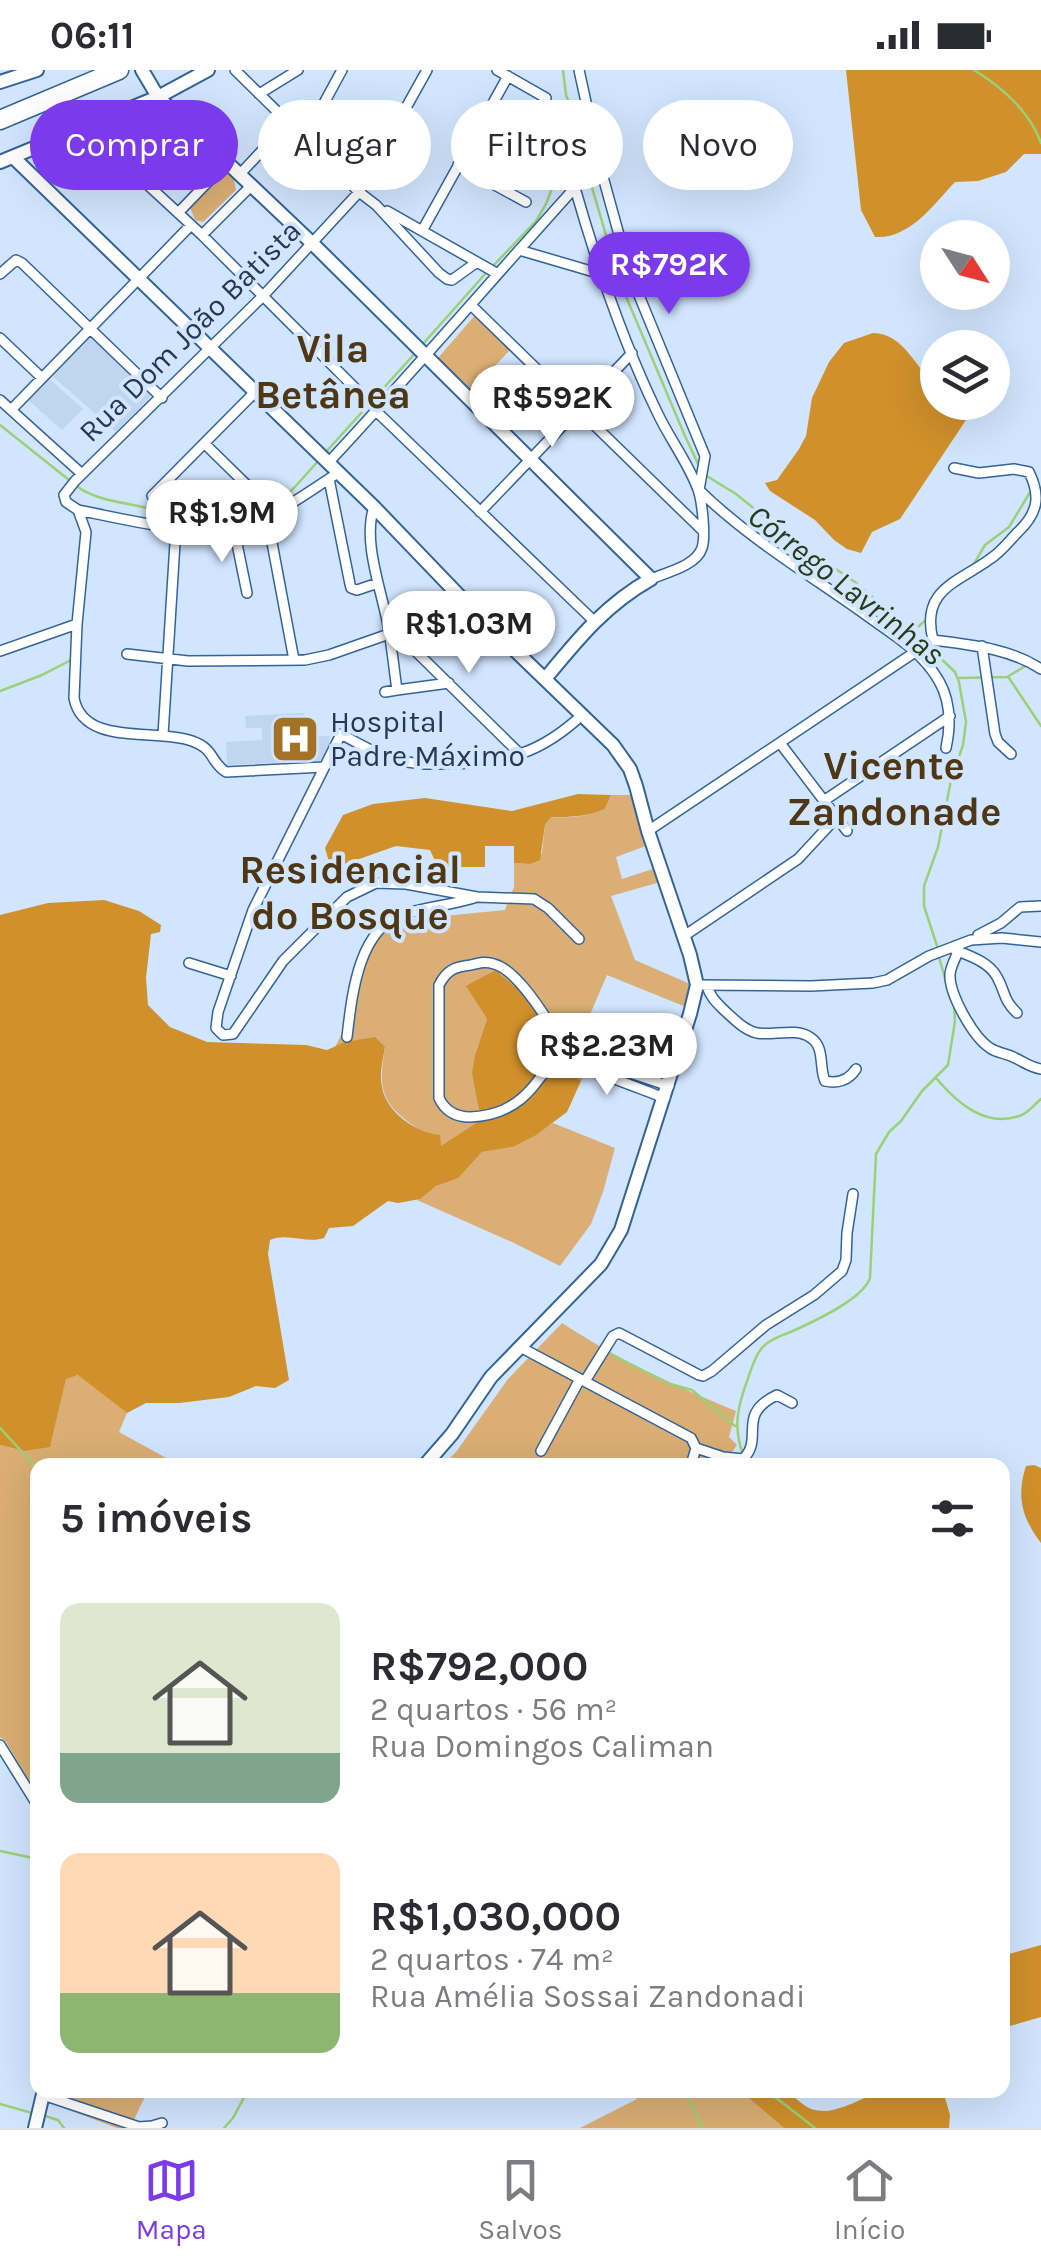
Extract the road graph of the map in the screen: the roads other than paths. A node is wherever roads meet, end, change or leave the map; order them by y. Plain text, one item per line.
1 (20, 70) edge
2 (36, 70) edge
3 (118, 70) edge
4 (208, 70) edge
5 (235, 70) edge
6 (298, 70) edge
7 (342, 70) edge
8 (427, 70) edge
9 (497, 70) edge
10 (578, 70) edge
11 (146, 76) edge
12 (508, 76) junction
13 (0, 82) edge
14 (177, 86) junction
15 (260, 94) junction
16 (158, 97) junction
17 (546, 98) dead end
18 (135, 100) edge
19 (151, 100) edge
20 (161, 100) edge
21 (266, 100) edge
22 (326, 100) edge
23 (494, 100) edge
24 (584, 100) edge
25 (0, 120) edge
26 (30, 149) edge
27 (258, 155) edge
28 (6, 159) edge
29 (240, 174) joint
30 (451, 178) edge
31 (252, 185) junction
32 (153, 190) edge
33 (200, 190) edge
34 (504, 190) edge
35 (573, 190) edge
36 (580, 190) edge
37 (604, 190) edge
38 (359, 192) junction
39 (526, 202) dead end
40 (376, 205) junction
41 (178, 213) junction
42 (191, 225) junction
43 (422, 231) junction
44 (202, 235) junction
45 (312, 244) junction
46 (519, 250) junction
47 (489, 268) junction
48 (0, 274) edge
49 (601, 274) junction
50 (140, 278) junction
51 (263, 296) junction
52 (472, 306) junction
53 (90, 329) junction
54 (0, 338) edge
55 (210, 348) junction
56 (420, 350) junction
57 (632, 353) junction
58 (42, 378) junction
59 (255, 392) junction
60 (362, 395) dead end
61 (162, 398) junction
62 (0, 400) edge
63 (577, 409) junction
64 (11, 410) junction
65 (376, 411) junction
66 (205, 444) junction
67 (530, 458) junction
68 (327, 465) junction
69 (954, 468) dead end
70 (78, 477) junction
71 (168, 480) junction
72 (699, 490) junction
73 (257, 495) dead end
74 (152, 496) dead end
75 (188, 498) dead end
76 (374, 507) junction
77 (78, 510) junction
78 (480, 512) junction
79 (268, 516) junction
80 (176, 527) junction
81 (234, 529) junction
82 (703, 532) junction
83 (651, 579) junction
84 (378, 583) junction
85 (247, 593) dead end
86 (470, 606) junction
87 (594, 621) junction
88 (77, 624) junction
89 (389, 629) junction
90 (926, 645) junction
91 (982, 646) junction
92 (0, 651) edge
93 (127, 654) dead end
94 (420, 656) junction
95 (168, 660) junction
96 (294, 660) junction
97 (1041, 669) edge
98 (545, 679) junction
99 (448, 683) junction
100 (582, 715) junction
101 (950, 716) junction
102 (163, 736) junction
103 (780, 742) junction
104 (946, 748) dead end
105 (1010, 754) dead end
106 (521, 756) junction
107 (324, 767) junction
108 (825, 800) junction
109 (837, 817) junction
110 (648, 830) junction
111 (847, 831) dead end
112 (477, 897) junction
113 (1041, 906) edge
114 (684, 936) junction
115 (579, 938) dead end
116 (971, 940) junction
117 (1041, 942) edge
118 (953, 950) junction
119 (189, 963) dead end
120 (231, 976) junction
121 (702, 986) junction
122 (1018, 1012) dead end
123 (553, 1030) junction
124 (347, 1037) dead end
125 (548, 1068) junction
126 (856, 1069) dead end
127 (1041, 1069) edge
128 (667, 1092) junction
129 (853, 1194) dead end
130 (520, 1347) junction
131 (582, 1380) junction
132 (792, 1403) dead end
133 (696, 1448) junction
134 (541, 1451) dead end
135 (432, 1458) edge
136 (693, 1458) edge
137 (724, 1458) edge
138 (741, 1458) edge
139 (0, 1745) edge
140 (30, 1793) edge
141 (42, 2098) edge
142 (59, 2098) edge
143 (162, 2123) dead end
144 (35, 2128) edge

1 - 13 street
2 - 13 street
3 - 25 highway
4 - 14 street
5 - 15 street
6 - 15 street
7 - 22 street
8 - 38 street, Rua Dom João Batista
9 - 12 street
10 - 24 street
11 - 14 street
11 - 16 street
11 - 18 street
12 - 17 street
12 - 23 street
14 - 16 street
15 - 21 street
16 - 19 street
16 - 20 street
26 - 28 street
27 - 29 street
28 - 50 street
29 - 31 street
30 - 43 street
31 - 44 street
31 - 45 street
32 - 41 street
33 - 41 street
34 - 39 street
35 - 46 street
36 - 49 street
37 - 72 street
38 - 40 street
38 - 45 street, Rua Dom João Batista
40 - 43 street
40 - 47 street
41 - 42 street
42 - 44 street
42 - 50 street
43 - 47 street
44 - 51 street
45 - 51 street, Rua Dom João Batista
45 - 56 street
46 - 47 street
46 - 49 street
47 - 52 street
48 - 53 street
49 - 57 street
50 - 53 street
50 - 55 street
51 - 55 street, Rua Dom João Batista
51 - 60 street
52 - 56 street
52 - 63 street
53 - 58 street
53 - 61 street
54 - 58 street
55 - 59 street
55 - 61 street, Rua Dom João Batista
56 - 65 street
56 - 67 street
57 - 63 street
57 - 72 street
58 - 64 street
59 - 66 street
59 - 68 street
61 - 70 street, Rua Dom João Batista
62 - 64 street
63 - 67 street
63 - 82 street
64 - 70 street
65 - 68 street
65 - 78 street
66 - 71 street
66 - 73 street
67 - 78 street
67 - 83 street
68 - 76 street
68 - 79 street
68 - 84 street
69 - 90 street
70 - 77 street, Rua Dom João Batista
71 - 74 street
71 - 75 street
72 - 82 street
72 - 90 street
76 - 84 street
76 - 86 street
77 - 80 street
77 - 88 street
78 - 87 street
79 - 81 street
79 - 96 street
80 - 81 street
80 - 95 street
81 - 85 street
82 - 83 street
83 - 87 street
84 - 89 street
86 - 94 street
86 - 98 street
87 - 98 street
88 - 92 street
88 - 102 street
89 - 94 street
89 - 96 street
89 - 99 street
90 - 91 street
90 - 101 street
90 - 103 street
91 - 97 street
91 - 105 street
93 - 95 street
94 - 99 street
95 - 96 street
95 - 102 street
98 - 100 street
99 - 106 street
100 - 106 street
100 - 110 street
101 - 104 street
101 - 108 street
102 - 107 street
103 - 108 street
103 - 110 street
106 - 107 street
107 - 120 street
108 - 109 street
109 - 111 street
109 - 114 street
110 - 114 street
112 - 115 street
112 - 120 street
112 - 124 street
113 - 116 street
114 - 121 street
116 - 117 street
116 - 118 street
118 - 121 street
118 - 122 street
118 - 127 street
119 - 120 street
121 - 126 street
121 - 128 street
123 - 125 street
123 - 125 street
123 - 128 street
125 - 128 street
128 - 130 street
129 - 131 street
130 - 131 street
130 - 135 street
131 - 133 street
131 - 134 street
132 - 138 street
133 - 136 street
133 - 137 street
139 - 140 street
141 - 144 street
142 - 143 street

